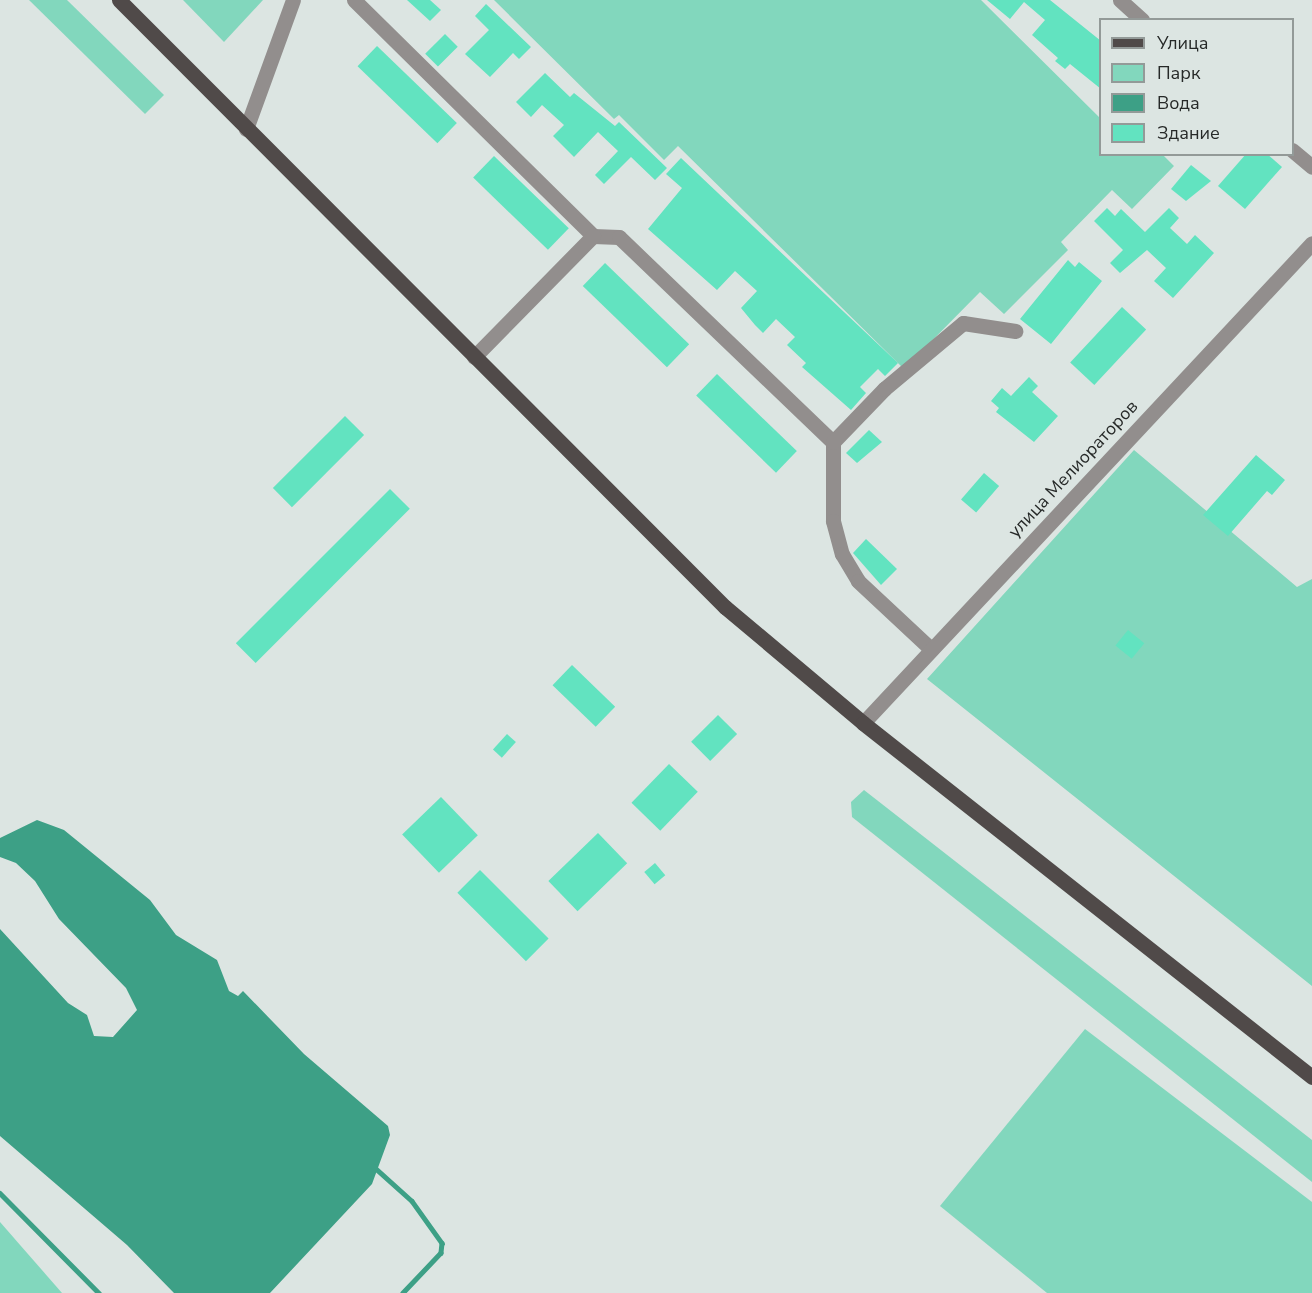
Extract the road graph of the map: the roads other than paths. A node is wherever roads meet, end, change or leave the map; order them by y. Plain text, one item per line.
1 (119, 0) edge
2 (293, 0) edge
3 (354, 0) edge
4 (1120, 0) edge
5 (1140, 18) edge
6 (246, 129) junction
7 (1294, 151) edge
8 (1312, 167) edge
9 (593, 236) junction
10 (1312, 243) edge
11 (1015, 330) dead end
12 (474, 357) junction
13 (833, 442) junction
14 (932, 649) junction
15 (863, 723) junction
16 (1312, 1077) edge

1 - 6 main road
2 - 6 street
3 - 9 street
4 - 5 street
6 - 12 main road
7 - 8 street
9 - 12 street
9 - 13 street
10 - 14 street, улица Мелиораторов
11 - 13 street
12 - 15 main road
13 - 14 street
14 - 15 street, улица Мелиораторов
15 - 16 main road

